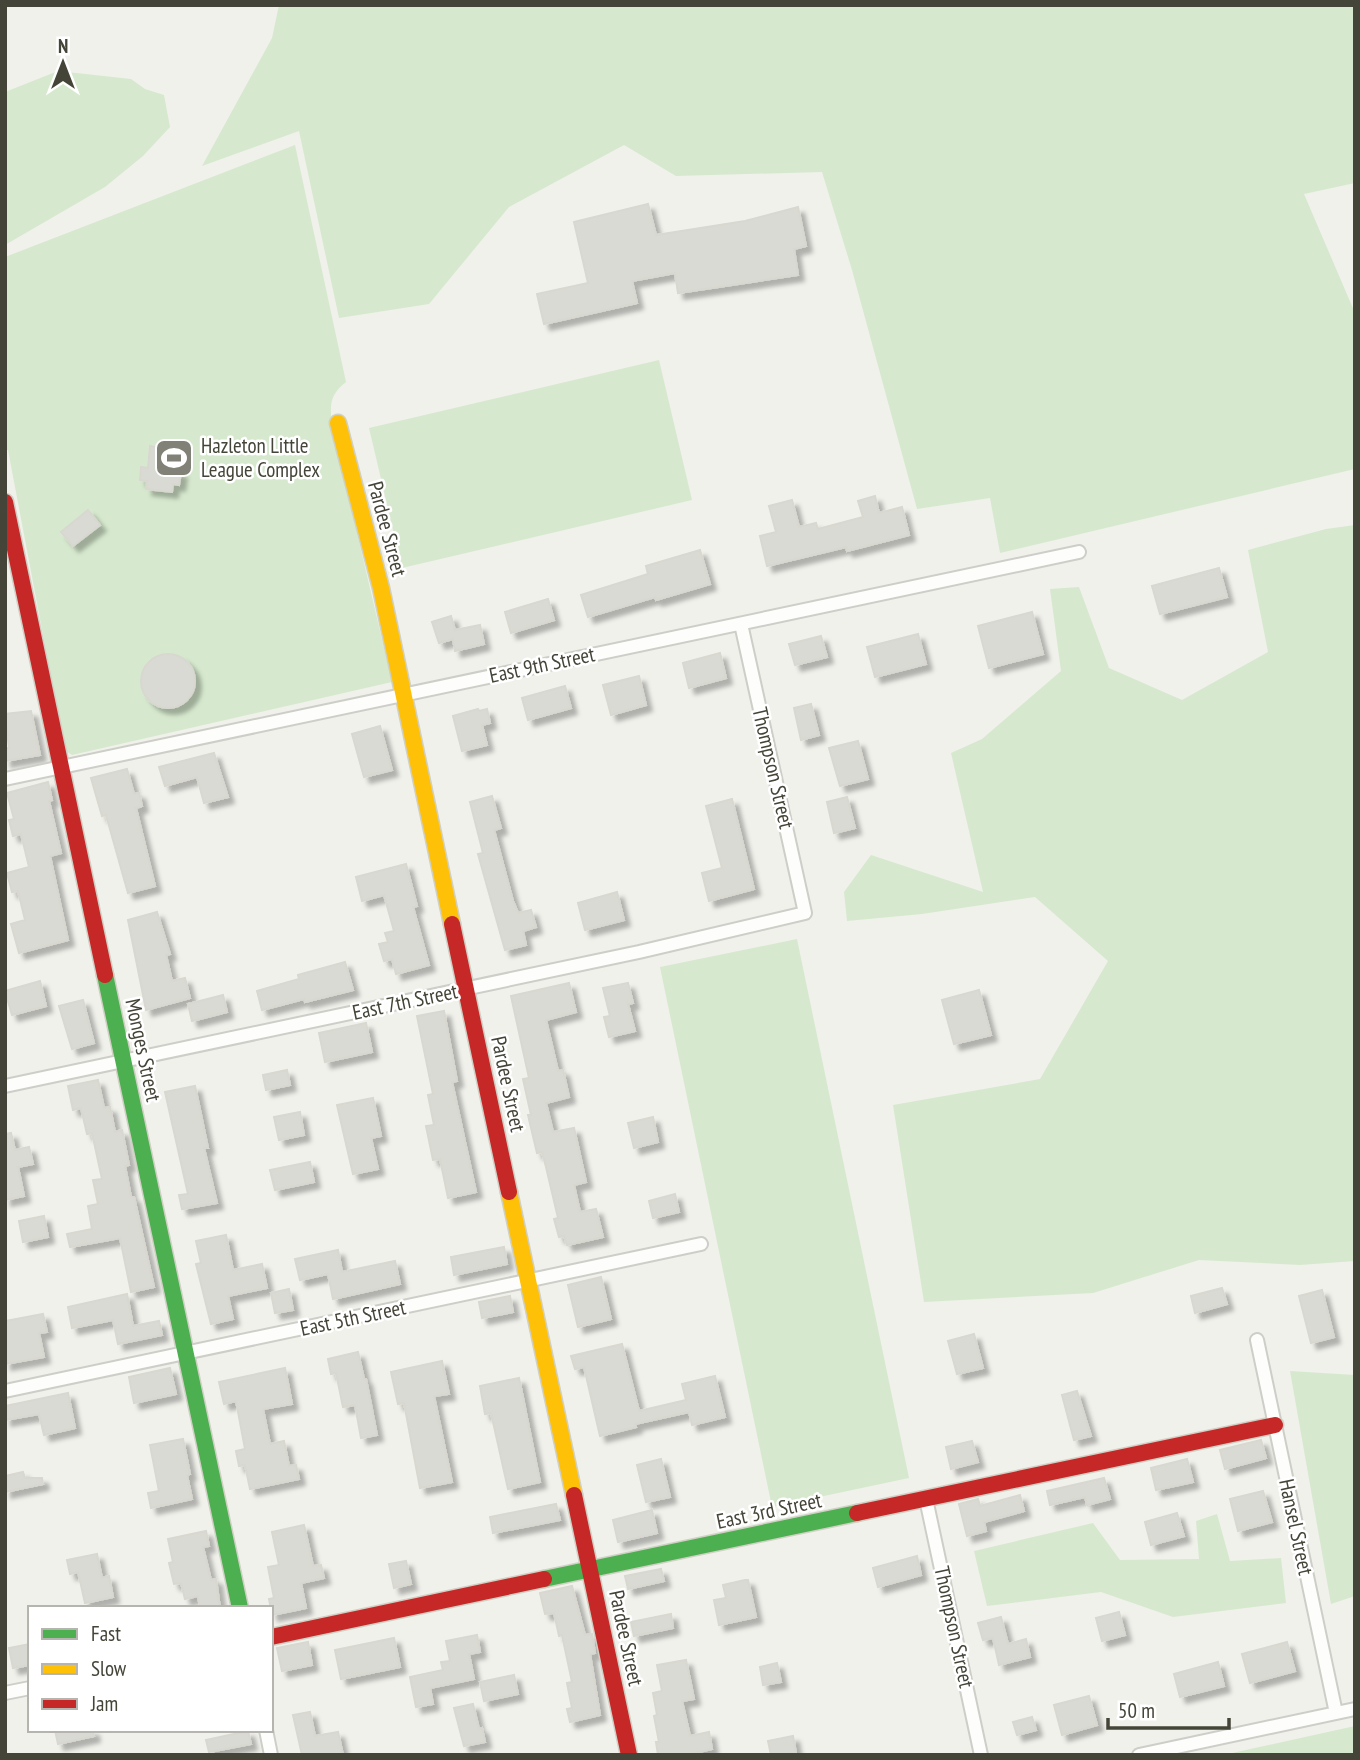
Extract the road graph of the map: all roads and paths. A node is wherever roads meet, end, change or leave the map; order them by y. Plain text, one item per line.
1 (338, 423) dead end
2 (5, 502) edge
3 (1079, 552) dead end
4 (741, 624) junction
5 (404, 695) junction
6 (62, 767) junction
7 (5, 779) edge
8 (805, 913) joint
9 (467, 989) junction
10 (124, 1061) junction
11 (5, 1086) edge
12 (701, 1244) dead end
13 (528, 1281) junction
14 (1257, 1340) dead end
15 (186, 1353) junction
16 (5, 1391) edge
17 (1275, 1425) junction
18 (926, 1499) junction
19 (590, 1570) junction
20 (240, 1606) edge
21 (273, 1637) edge
22 (28, 1688) edge
23 (5, 1693) edge
24 (1355, 1709) edge
25 (1336, 1713) junction
26 (266, 1732) edge
27 (271, 1755) edge
28 (629, 1755) edge
29 (981, 1755) edge
30 (1139, 1755) edge

1 - 5 street, Pardee Street
2 - 6 street, Monges Street
3 - 4 street, East 9th Street
4 - 5 street, East 9th Street
4 - 8 street, Thompson Street
5 - 6 street, East 9th Street
5 - 9 street, Pardee Street
6 - 7 street, East 9th Street
6 - 10 street, Monges Street
8 - 9 street, East 7th Street
9 - 10 street, East 7th Street
9 - 13 street, Pardee Street
10 - 11 street, East 7th Street
10 - 15 street, Monges Street
12 - 13 street, East 5th Street
13 - 15 street, East 5th Street
13 - 19 street, Pardee Street
14 - 17 street, Hansel Street
15 - 16 street, East 5th Street
15 - 20 street, Monges Street
17 - 18 street, East 3rd Street
17 - 25 street, Hansel Street
18 - 19 street, East 3rd Street
18 - 29 street, Thompson Street
19 - 21 street, East 3rd Street
19 - 28 street, Pardee Street
22 - 23 street
24 - 25 street
25 - 30 street
26 - 27 street

